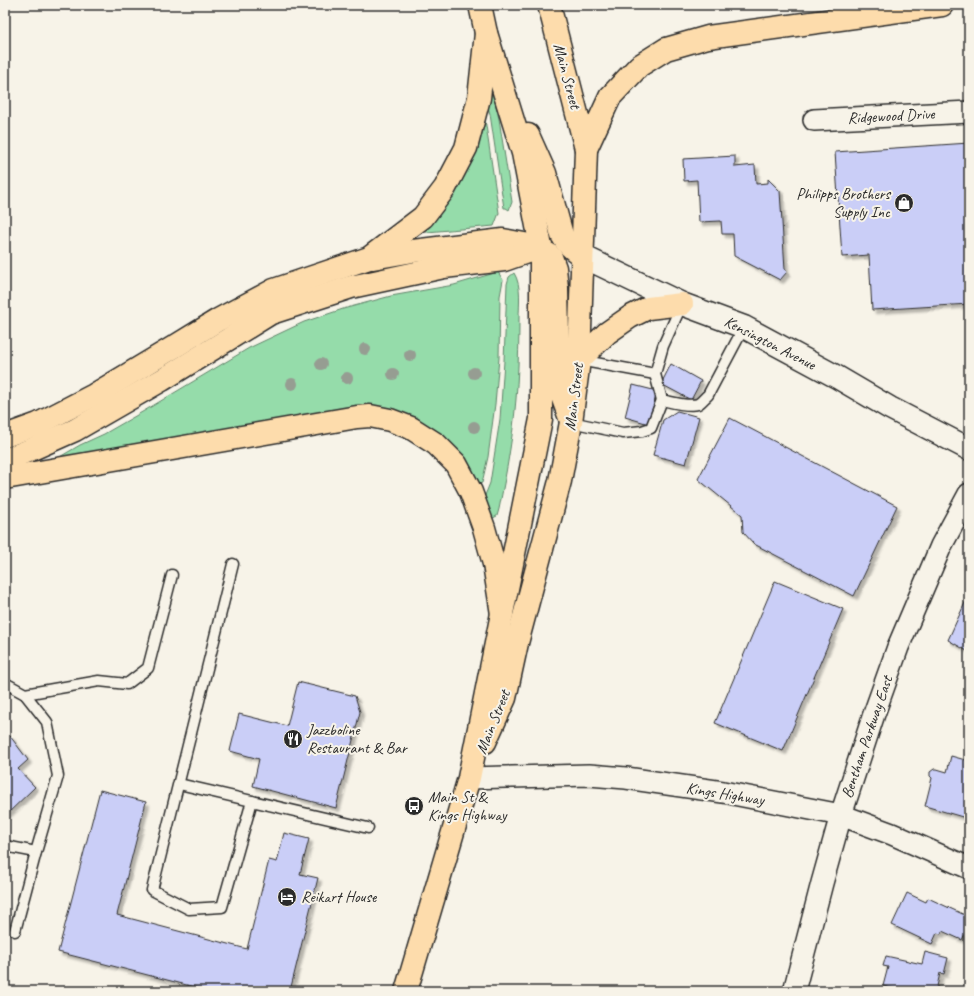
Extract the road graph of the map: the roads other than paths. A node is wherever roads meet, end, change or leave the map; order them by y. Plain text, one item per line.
1 (480, 5) edge
2 (549, 5) edge
3 (942, 5) edge
4 (486, 33) junction
5 (499, 75) junction
6 (969, 112) edge
7 (814, 120) dead end
8 (586, 149) junction
9 (542, 247) junction
10 (582, 256) junction
11 (370, 258) junction
12 (682, 304) junction
13 (744, 327) junction
14 (579, 360) junction
15 (655, 374) junction
16 (662, 400) junction
17 (572, 422) junction
18 (5, 436) edge
19 (969, 448) edge
20 (5, 460) edge
21 (5, 478) edge
22 (969, 494) edge
23 (233, 564) dead end
24 (172, 575) dead end
25 (502, 614) junction
26 (5, 684) edge
27 (25, 694) junction
28 (469, 778) junction
29 (179, 784) junction
30 (252, 801) junction
31 (841, 814) junction
32 (368, 828) dead end
33 (5, 846) edge
34 (36, 852) junction
35 (969, 868) edge
36 (15, 931) dead end
37 (406, 991) edge
38 (794, 991) edge

1 - 4 main road, Main Street
2 - 8 main road, Main Street
3 - 8 main road
4 - 5 main road, Main Street
4 - 11 main road
5 - 9 main road, Main Street
5 - 10 main road
6 - 7 street, Ridgewood Drive
8 - 10 main road, Main Street
9 - 10 main road, Kensington Avenue
9 - 11 main road, Kensington Avenue
9 - 17 main road
9 - 20 main road
9 - 25 main road, Main Street
10 - 12 street, Kensington Avenue
10 - 14 main road, Main Street
11 - 18 main road
12 - 13 street, Kensington Avenue
12 - 14 main road
12 - 15 lane
13 - 16 lane
13 - 19 street, Kensington Avenue
14 - 15 lane
14 - 17 main road, Main Street
15 - 16 lane
16 - 17 lane
17 - 28 main road, Main Street
21 - 25 main road
22 - 31 street, Bentham Parkway East
23 - 29 lane
24 - 27 lane
25 - 28 main road, Main Street
26 - 27 lane
27 - 34 lane
28 - 31 street, Kings Highway
28 - 37 main road, Main Street
29 - 30 lane
29 - 30 lane
30 - 32 lane
31 - 35 street, Kings Highway
31 - 38 street, Bentham Parkway East
33 - 34 lane
34 - 36 lane

